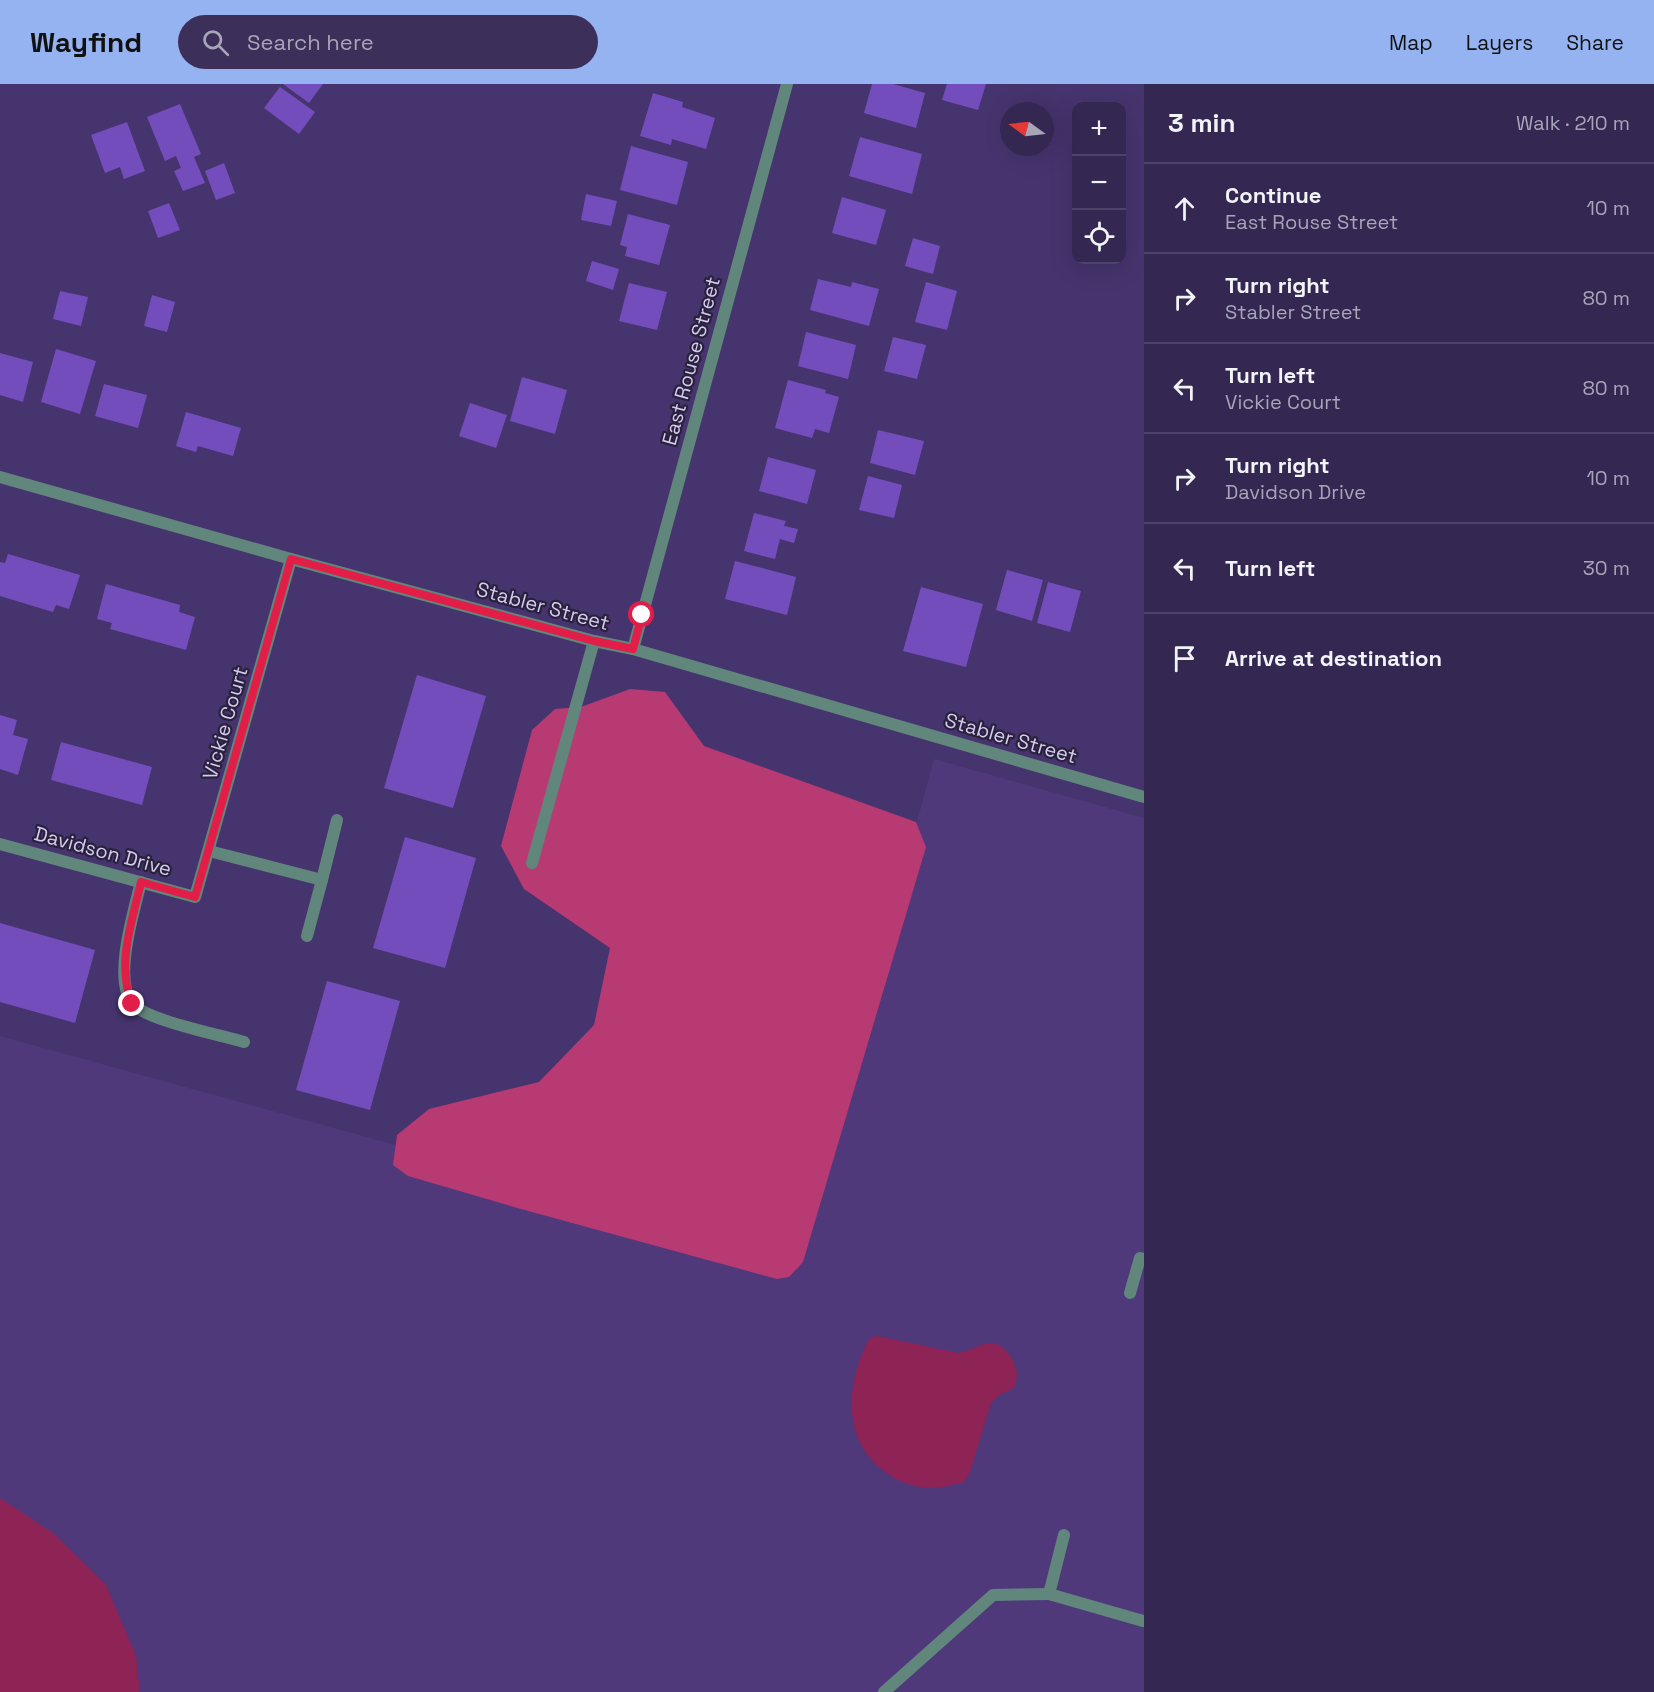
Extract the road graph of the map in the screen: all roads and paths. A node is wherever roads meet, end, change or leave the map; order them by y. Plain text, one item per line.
1 (788, 84) edge
2 (0, 477) edge
3 (291, 559) junction
4 (594, 641) junction
5 (633, 649) junction
6 (1144, 797) edge
7 (337, 819) dead end
8 (0, 844) edge
9 (209, 851) junction
10 (532, 863) dead end
11 (322, 880) junction
12 (141, 882) junction
13 (195, 897) joint
14 (307, 936) dead end
15 (244, 1042) dead end
16 (1144, 1259) edge
17 (1130, 1293) dead end
18 (1064, 1535) dead end
19 (1049, 1594) junction
20 (1144, 1622) edge
21 (884, 1692) edge

1 - 5 street, East Rouse Street
2 - 3 street, Stabler Street
3 - 4 street, Stabler Street
3 - 9 street, Vickie Court
4 - 5 street, Stabler Street
4 - 10 street
5 - 6 street, Stabler Street
7 - 11 street
8 - 12 street, Davidson Drive
9 - 11 street
9 - 13 street, Vickie Court
11 - 14 street
12 - 13 street, Davidson Drive
12 - 15 street
16 - 17 street
18 - 19 street
19 - 20 street
19 - 21 street

